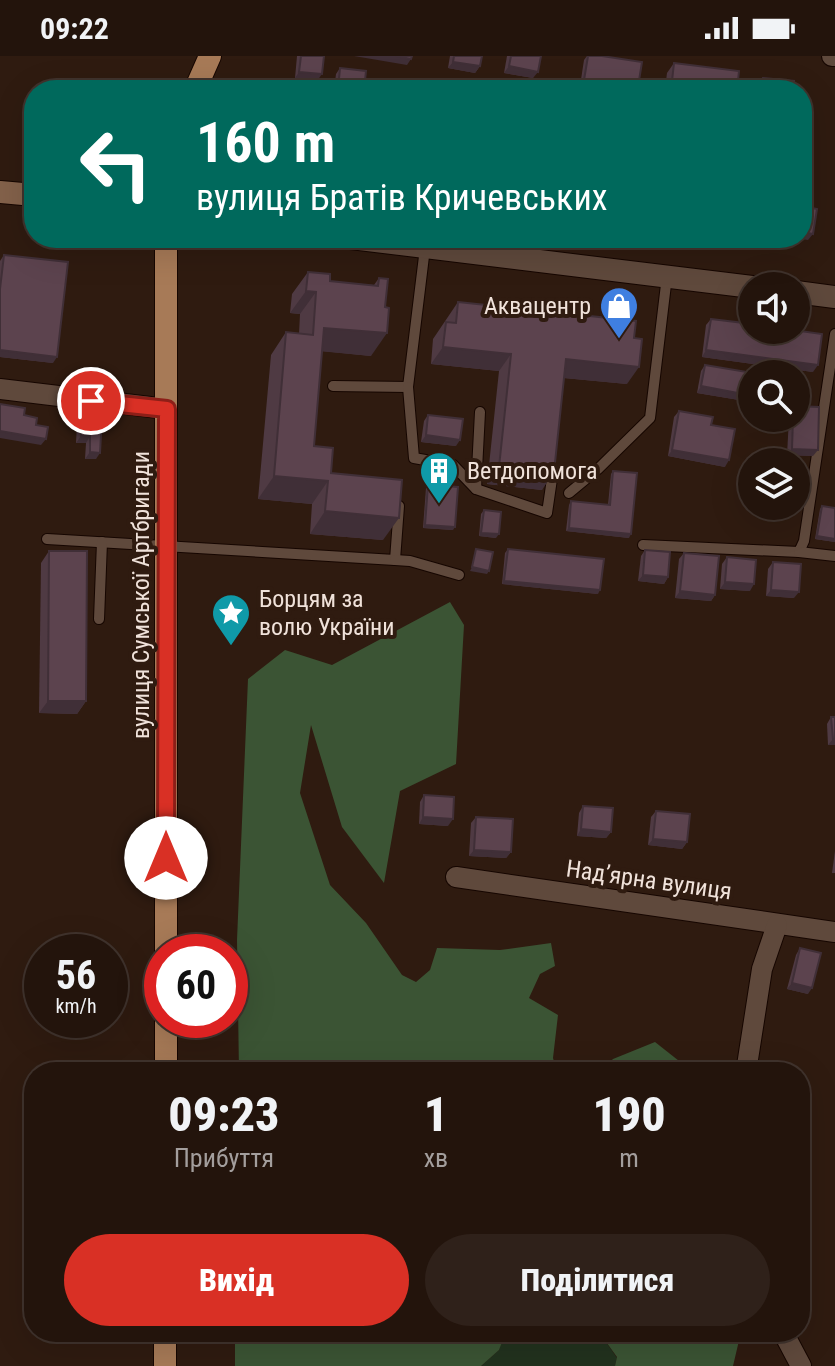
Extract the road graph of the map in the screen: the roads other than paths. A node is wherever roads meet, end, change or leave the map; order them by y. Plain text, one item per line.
1 (210, 56) edge
2 (199, 80) edge
3 (0, 192) edge
4 (24, 194) edge
5 (166, 248) edge
6 (425, 248) joint
7 (667, 276) junction
8 (738, 285) edge
9 (810, 294) edge
10 (835, 297) edge
11 (835, 334) edge
12 (333, 386) dead end
13 (408, 387) junction
14 (0, 389) edge
15 (167, 409) junction
16 (480, 412) dead end
17 (553, 472) edge
18 (476, 489) junction
19 (569, 493) dead end
20 (399, 501) edge
21 (47, 539) dead end
22 (102, 542) junction
23 (643, 545) dead end
24 (167, 546) junction
25 (799, 552) junction
26 (835, 556) edge
27 (395, 560) junction
28 (459, 575) dead end
29 (99, 619) dead end
30 (456, 877) dead end
31 (777, 925) junction
32 (835, 932) edge
33 (166, 934) edge
34 (166, 1038) edge
35 (166, 1062) edge
36 (748, 1062) edge
37 (165, 1342) edge
38 (788, 1342) edge
39 (165, 1366) edge
40 (801, 1366) edge

1 - 2 main road
3 - 4 main road
5 - 15 main road, вулиця Сумської Артбригади
6 - 7 street
6 - 13 lane
7 - 8 street
7 - 19 lane
9 - 10 street
11 - 25 lane
12 - 13 lane
13 - 18 lane
14 - 15 street
15 - 24 main road, вулиця Сумської Артбригади
16 - 18 lane
17 - 18 lane
20 - 27 lane
21 - 22 lane
22 - 24 lane
22 - 29 lane
23 - 25 lane
24 - 27 lane
24 - 33 main road, вулиця Сумської Артбригади
25 - 26 lane
27 - 28 lane
30 - 31 street, Надʼярна вулиця
31 - 32 street, Надʼярна вулиця
31 - 36 street
34 - 35 main road
37 - 39 main road
38 - 40 street

